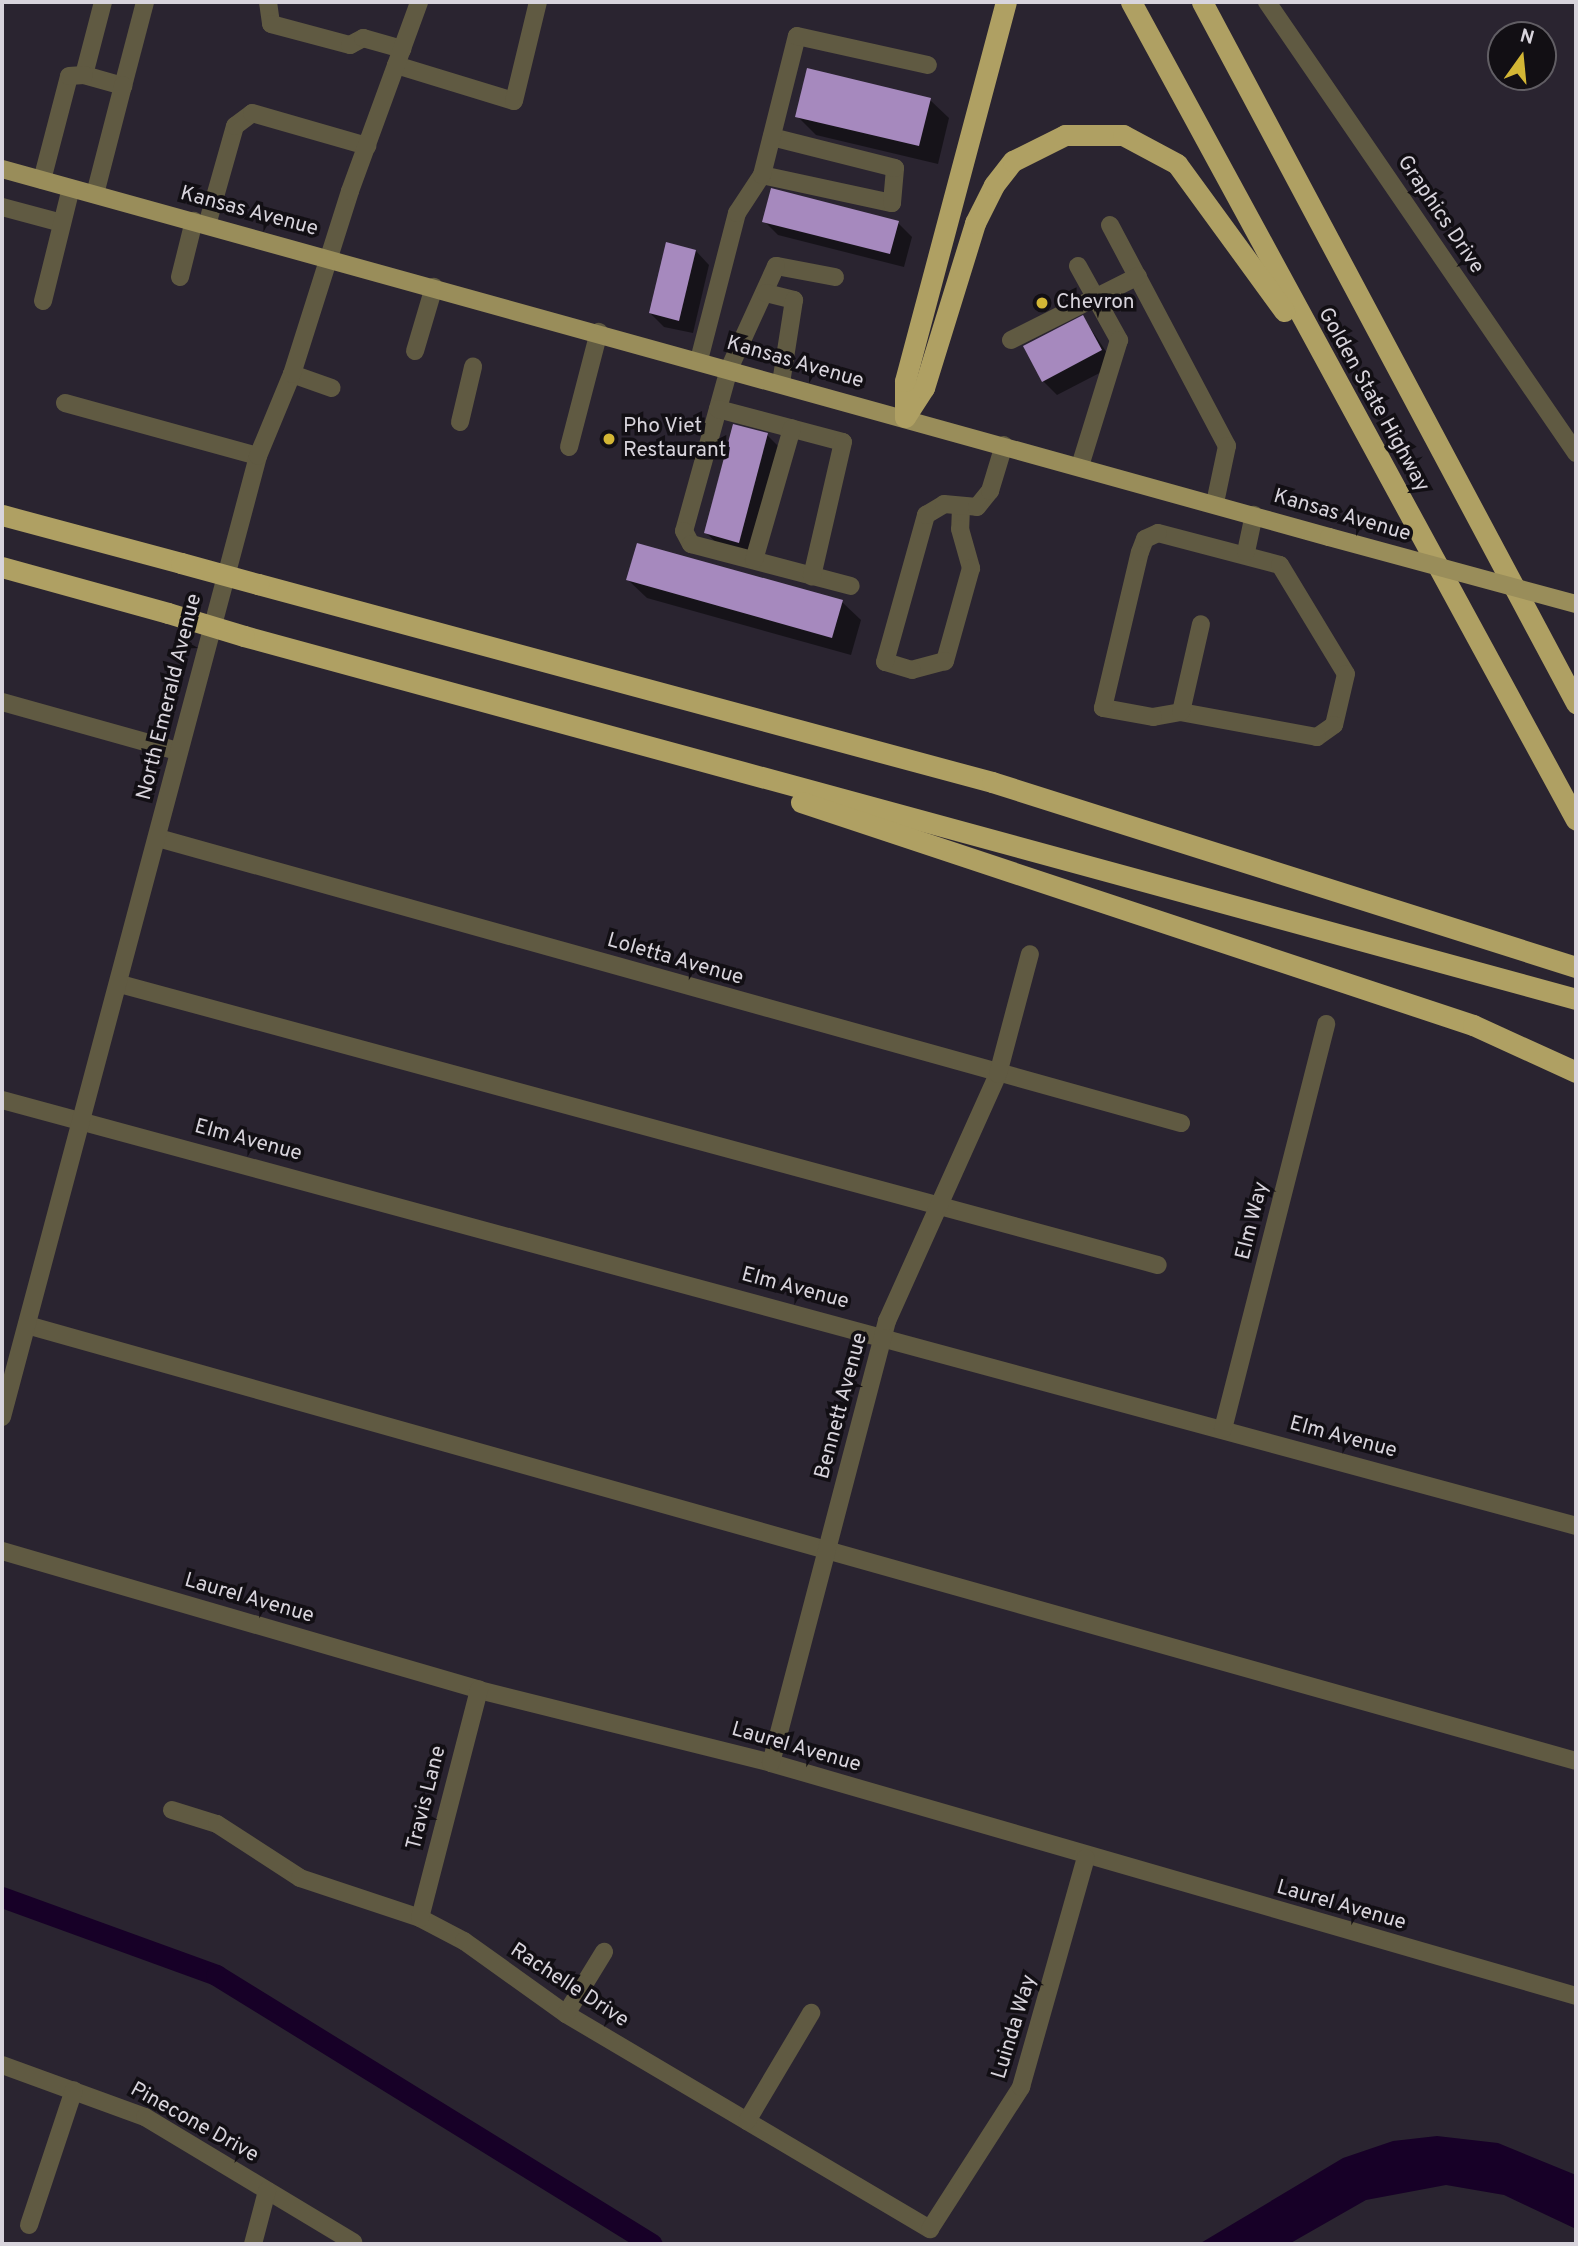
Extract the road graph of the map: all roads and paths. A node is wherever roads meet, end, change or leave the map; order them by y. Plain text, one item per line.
1 (103, 2) edge
2 (145, 2) edge
3 (268, 2) edge
4 (419, 2) edge
5 (538, 2) edge
6 (1006, 2) edge
7 (1131, 2) edge
8 (1202, 2) edge
9 (1267, 2) edge
10 (399, 57) junction
11 (928, 65) dead end
12 (84, 75) junction
13 (123, 86) junction
14 (772, 137) junction
15 (367, 146) junction
16 (2, 169) edge
17 (762, 175) junction
18 (42, 180) junction
19 (71, 188) junction
20 (95, 194) junction
21 (2, 207) edge
22 (62, 223) junction
23 (200, 223) junction
24 (1110, 225) dead end
25 (332, 258) junction
26 (1078, 266) dead end
27 (1138, 276) junction
28 (180, 277) dead end
29 (835, 277) dead end
30 (434, 287) junction
31 (766, 293) junction
32 (1095, 297) junction
33 (43, 301) dead end
34 (599, 332) junction
35 (1011, 340) dead end
36 (415, 351) dead end
37 (699, 360) junction
38 (473, 367) dead end
39 (729, 369) junction
40 (292, 374) junction
41 (780, 383) junction
42 (1337, 385) junction
43 (332, 388) dead end
44 (65, 403) dead end
45 (718, 409) junction
46 (905, 417) junction
47 (460, 422) dead end
48 (792, 428) junction
49 (1004, 444) junction
50 (569, 447) dead end
51 (1576, 453) edge
52 (258, 457) junction
53 (1080, 466) junction
54 (1215, 503) junction
55 (961, 506) junction
56 (2, 515) edge
57 (1255, 515) junction
58 (1246, 552) junction
59 (754, 560) junction
60 (2, 567) edge
61 (812, 576) junction
62 (851, 586) dead end
63 (1576, 604) edge
64 (1526, 613) junction
65 (1201, 624) dead end
66 (1576, 685) edge
67 (1576, 703) edge
68 (3, 708) edge
69 (505, 709) junction
70 (1181, 712) junction
71 (178, 751) junction
72 (1576, 820) edge
73 (158, 838) junction
74 (1030, 954) dead end
75 (1576, 967) edge
76 (120, 984) junction
77 (1576, 999) edge
78 (1326, 1024) dead end
79 (1576, 1072) edge
80 (998, 1074) junction
81 (2, 1100) edge
82 (84, 1121) junction
83 (1181, 1123) dead end
84 (939, 1209) junction
85 (1158, 1265) dead end
86 (27, 1325) junction
87 (883, 1337) junction
88 (2, 1417) edge
89 (1223, 1429) junction
90 (1576, 1526) edge
91 (2, 1551) edge
92 (827, 1551) junction
93 (479, 1690) junction
94 (1576, 1760) edge
95 (771, 1763) junction
96 (172, 1810) dead end
97 (1086, 1858) junction
98 (420, 1918) junction
99 (604, 1952) dead end
100 (1576, 1996) edge
101 (811, 2013) dead end
102 (566, 2014) junction
103 (2, 2064) edge
104 (74, 2090) junction
105 (747, 2121) junction
106 (267, 2191) junction
107 (29, 2225) dead end
108 (930, 2229) joint
109 (353, 2242) dead end
110 (253, 2244) edge

1 - 12 street
2 - 13 street
3 - 10 street
4 - 10 street, North Emerald Avenue
5 - 10 street
6 - 46 highway
7 - 42 highway, Golden State Highway
8 - 64 highway, Golden State Highway
9 - 51 street, Graphics Drive
10 - 15 street, North Emerald Avenue
11 - 14 street
12 - 13 street
12 - 18 street
13 - 20 street
14 - 17 street
14 - 17 street
15 - 23 street
15 - 25 street, North Emerald Avenue
16 - 18 main road, Kansas Avenue
17 - 37 street
18 - 19 main road, Kansas Avenue
19 - 20 main road, Kansas Avenue
19 - 22 street
20 - 23 main road, Kansas Avenue
21 - 22 street
22 - 33 street
23 - 25 main road, Kansas Avenue
23 - 28 street
24 - 27 street
25 - 30 main road, Kansas Avenue
25 - 40 street, North Emerald Avenue
26 - 32 street
27 - 32 street
27 - 54 street
29 - 31 street
30 - 34 main road, Kansas Avenue
30 - 36 street
31 - 39 street
31 - 41 street
32 - 35 street
32 - 53 street
34 - 37 main road, Kansas Avenue
34 - 50 street
37 - 39 main road, Kansas Avenue
38 - 47 street
39 - 41 main road, Kansas Avenue
39 - 45 street
40 - 43 street
40 - 52 street, North Emerald Avenue
41 - 46 main road, Kansas Avenue
42 - 46 highway
42 - 72 highway, Golden State Highway
44 - 52 street
45 - 48 street
45 - 59 street
46 - 49 main road, Kansas Avenue
48 - 59 street
48 - 61 street
49 - 53 main road, Kansas Avenue
49 - 55 street
52 - 71 street, North Emerald Avenue
53 - 54 main road, Kansas Avenue
54 - 57 main road, Kansas Avenue
55 - 55 street
56 - 75 highway, bridge
57 - 58 street
57 - 63 main road, Kansas Avenue, bridge
58 - 70 street
58 - 70 street
59 - 61 street
60 - 69 highway, bridge
61 - 62 street
64 - 66 highway
64 - 67 highway, Golden State Highway
65 - 70 street
68 - 71 street
69 - 77 highway
69 - 79 highway
71 - 73 street, North Emerald Avenue
73 - 76 street, North Emerald Avenue
73 - 80 street, Loletta Avenue
74 - 80 street, Bennett Avenue
76 - 82 street, North Emerald Avenue
76 - 84 street
78 - 89 street, Elm Way
80 - 83 street, Loletta Avenue
80 - 84 street, Bennett Avenue
81 - 82 street, Elm Avenue
82 - 86 street, North Emerald Avenue
82 - 87 street, Elm Avenue
84 - 85 street
84 - 87 street, Bennett Avenue
86 - 88 street, North Emerald Avenue
86 - 92 street
87 - 89 street, Elm Avenue
87 - 92 street, Bennett Avenue
89 - 90 street, Elm Avenue
91 - 93 street, Laurel Avenue
92 - 94 street
92 - 95 street, Bennett Avenue
93 - 95 street, Laurel Avenue
93 - 98 street, Travis Lane
95 - 97 street, Laurel Avenue
96 - 98 street, Rachelle Drive
97 - 100 street, Laurel Avenue
97 - 108 street, Luinda Way
98 - 102 street, Rachelle Drive
99 - 102 street
101 - 105 street
102 - 105 street, Rachelle Drive
103 - 104 street, Pinecone Drive
104 - 106 street, Pinecone Drive
104 - 107 street
105 - 108 street, Rachelle Drive
106 - 109 street, Pinecone Drive
106 - 110 street

